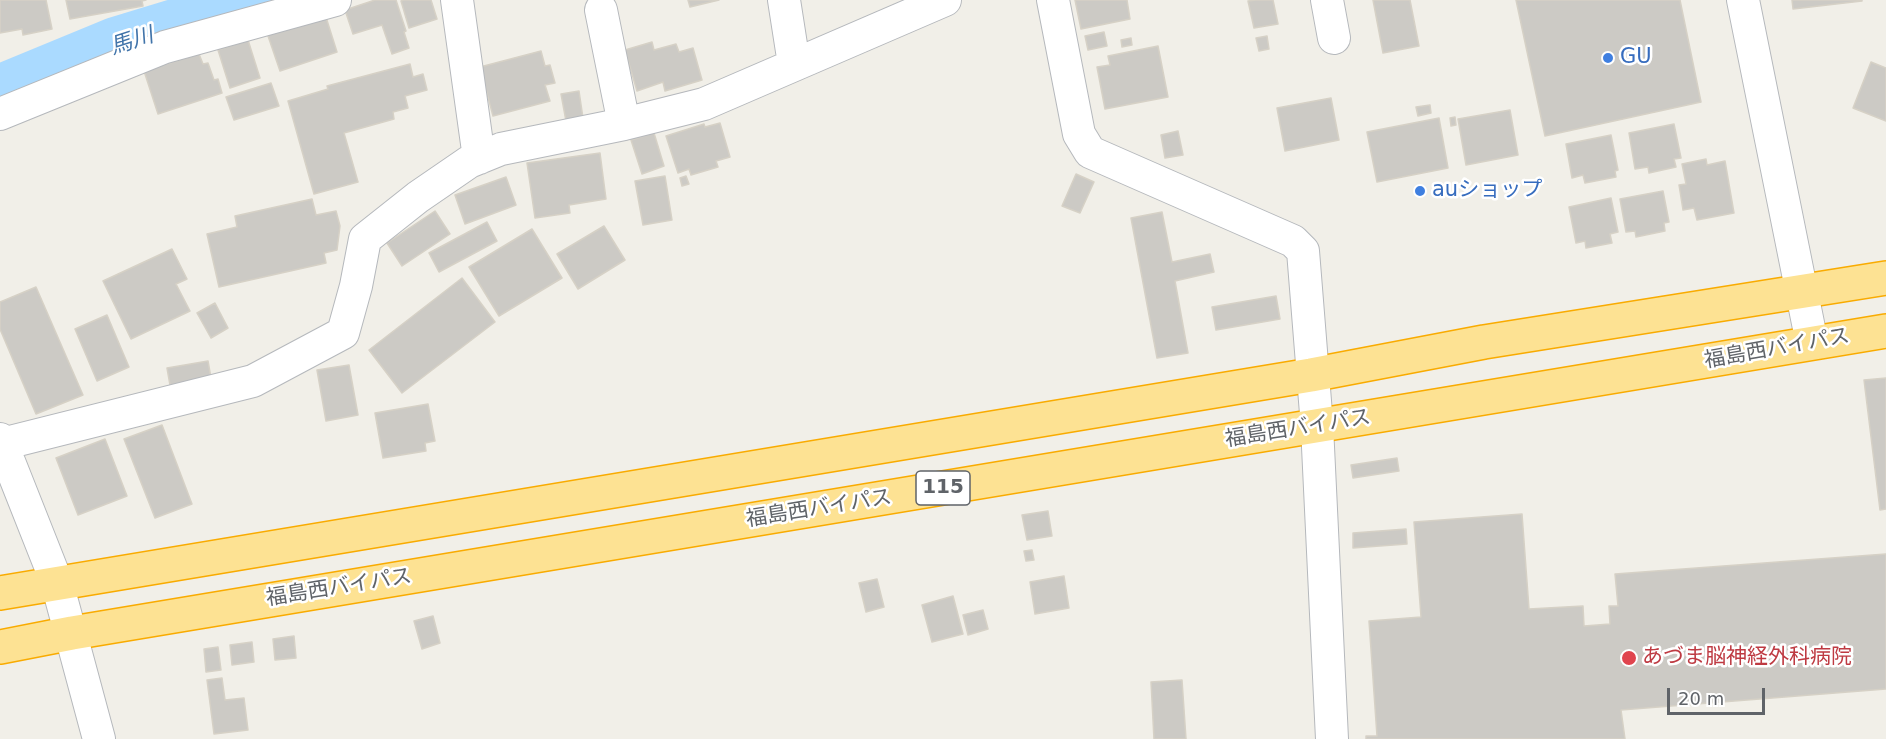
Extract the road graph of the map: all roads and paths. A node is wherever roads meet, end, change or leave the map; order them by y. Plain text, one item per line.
1 (335, 0) edge
2 (457, 0) edge
3 (784, 0) edge
4 (945, 0) edge
5 (1053, 0) edge
6 (1327, 0) edge
7 (1743, 0) edge
8 (601, 10) dead end
9 (1334, 38) dead end
10 (794, 64) junction
11 (0, 114) edge
12 (624, 124) junction
13 (479, 158) junction
14 (1886, 278) edge
15 (1802, 293) junction
16 (1886, 331) edge
17 (1812, 344) junction
18 (1311, 375) junction
19 (1317, 426) junction
20 (1, 442) edge
21 (57, 583) junction
22 (0, 593) edge
23 (72, 633) junction
24 (0, 646) edge
25 (99, 739) edge
26 (1332, 739) edge

1 - 11 street
2 - 13 street
3 - 10 street
4 - 10 street
5 - 18 street
6 - 9 street
7 - 15 street
8 - 12 street
10 - 12 street
12 - 13 street
13 - 20 street
14 - 15 highway, 115
15 - 17 street
15 - 18 highway, 115
16 - 17 highway, 福島西バイパス / 115
17 - 19 highway, 福島西バイパス / 115
18 - 19 street
18 - 21 highway, 115
19 - 23 highway, 福島西バイパス / 115
19 - 26 street
20 - 21 street
21 - 22 highway, 115
21 - 23 street
23 - 24 highway, 福島西バイパス / 115
23 - 25 street

